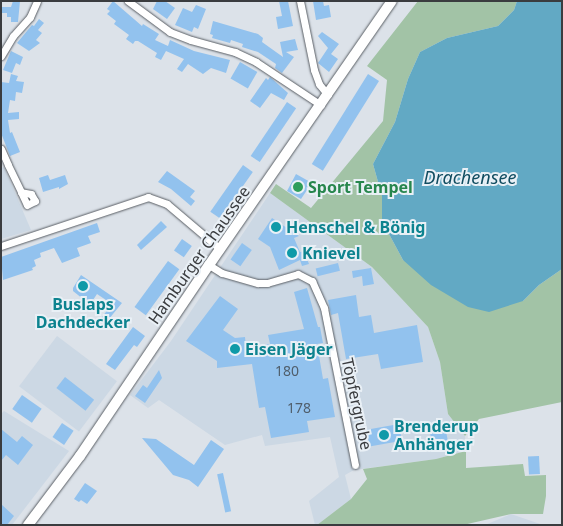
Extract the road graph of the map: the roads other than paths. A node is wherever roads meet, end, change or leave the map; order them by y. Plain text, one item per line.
1 (37, 1) edge
2 (128, 1) edge
3 (300, 1) edge
4 (392, 1) edge
5 (1, 56) edge
6 (328, 94) junction
7 (320, 105) junction
8 (1, 149) edge
9 (21, 192) dead end
10 (1, 246) edge
11 (220, 249) junction
12 (209, 265) junction
13 (356, 465) dead end
14 (28, 525) edge

1 - 5 street
2 - 7 street
3 - 6 street
4 - 6 main road, Hamburger Chaussee
6 - 7 main road, Hamburger Chaussee
7 - 11 main road, Hamburger Chaussee
8 - 9 street
10 - 11 street
11 - 12 main road, Hamburger Chaussee
12 - 13 street, Töpfergrube
12 - 14 main road, Hamburger Chaussee

